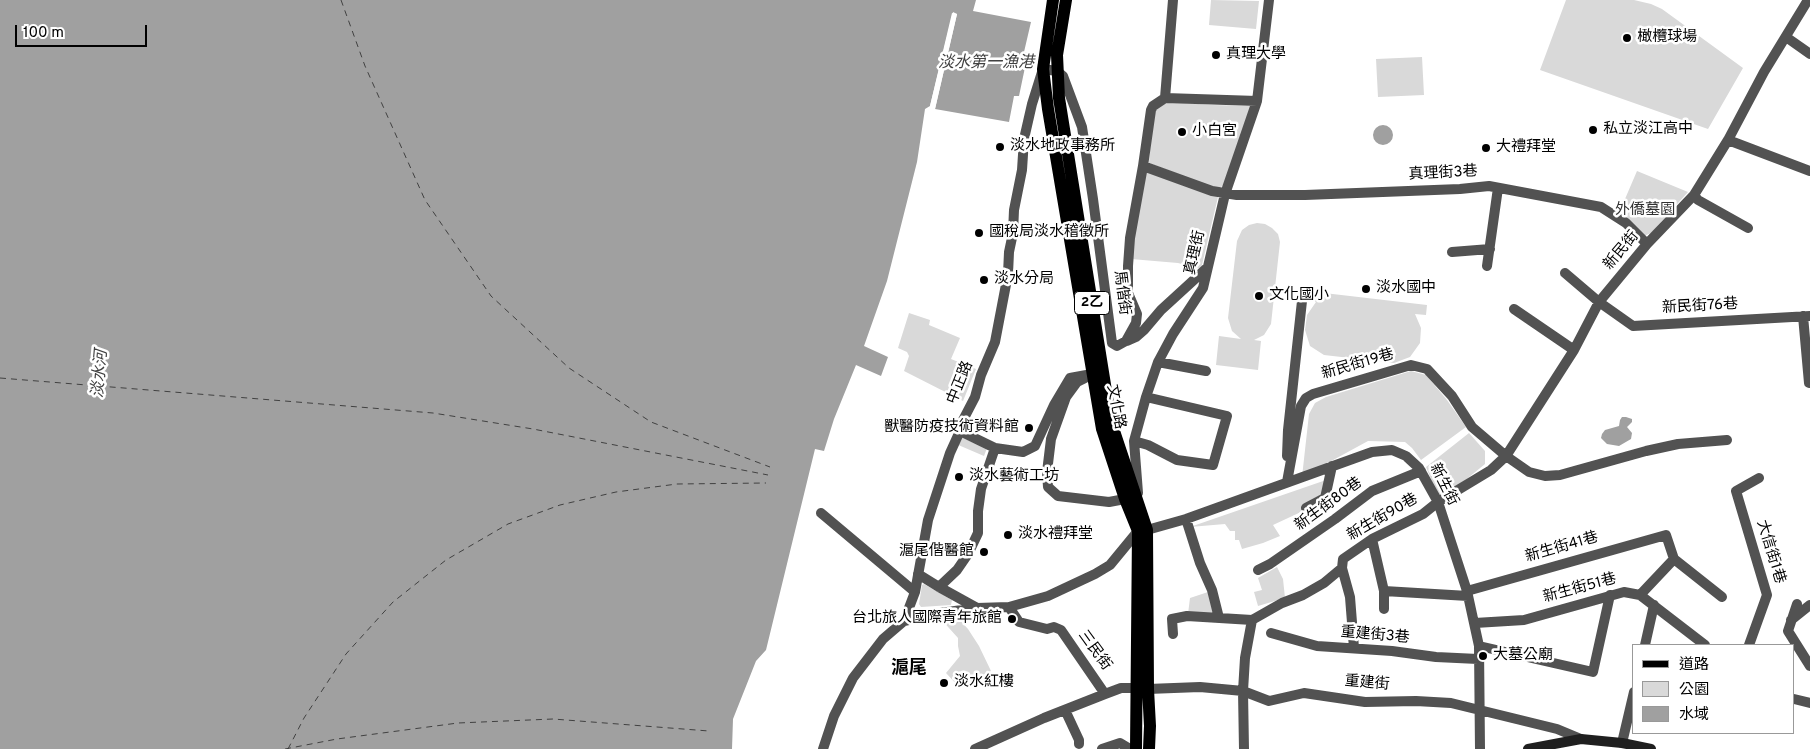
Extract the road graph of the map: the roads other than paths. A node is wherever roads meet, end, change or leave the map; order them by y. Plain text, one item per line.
1 (1054, 0) edge
2 (1066, 0) edge
3 (1172, 0) edge
4 (1269, 0) edge
5 (1807, 5) edge
6 (1786, 37) junction
7 (1810, 54) edge
8 (1043, 68) junction
9 (1057, 71) junction
10 (1164, 98) junction
11 (1257, 101) junction
12 (1728, 140) junction
13 (1143, 166) junction
14 (1810, 171) edge
15 (1498, 188) junction
16 (1225, 194) junction
17 (1694, 195) junction
18 (1748, 228) dead end
19 (1647, 244) junction
20 (1490, 249) junction
21 (1452, 252) dead end
22 (1487, 266) dead end
23 (1208, 267) junction
24 (1565, 273) dead end
25 (1302, 301) dead end
26 (1599, 302) junction
27 (1514, 309) dead end
28 (1807, 316) edge
29 (1126, 341) junction
30 (1574, 350) junction
31 (1158, 362) junction
32 (1206, 371) dead end
33 (1092, 374) junction
34 (1808, 383) dead end
35 (1146, 397) junction
36 (960, 431) junction
37 (1728, 440) dead end
38 (1134, 441) junction
39 (995, 448) junction
40 (1506, 456) junction
41 (1332, 466) junction
42 (1420, 471) junction
43 (1759, 478) dead end
44 (1287, 482) junction
45 (1125, 499) junction
46 (1438, 502) junction
47 (1138, 504) junction
48 (1306, 508) dead end
49 (821, 513) dead end
50 (1186, 519) junction
51 (1143, 531) junction
52 (1372, 539) junction
53 (1674, 559) junction
54 (1342, 568) junction
55 (1258, 570) dead end
56 (918, 574) junction
57 (939, 587) junction
58 (1384, 591) junction
59 (915, 592) junction
60 (1468, 593) junction
61 (1610, 595) junction
62 (1640, 595) junction
63 (1722, 597) dead end
64 (1796, 604) dead end
65 (1654, 605) junction
66 (1810, 605) edge
67 (1009, 607) junction
68 (977, 608) junction
69 (1384, 609) dead end
70 (1218, 618) junction
71 (1252, 620) junction
72 (1791, 620) junction
73 (904, 621) junction
74 (1475, 623) junction
75 (1270, 633) dead end
76 (1173, 634) dead end
77 (1644, 644) edge
78 (1705, 644) edge
79 (1749, 644) edge
80 (1479, 646) junction
81 (1354, 648) junction
82 (1478, 659) junction
83 (1810, 666) edge
84 (1143, 688) junction
85 (1243, 690) junction
86 (1105, 694) junction
87 (1795, 698) edge
88 (1632, 700) edge
89 (1810, 704) edge
90 (1065, 710) junction
91 (1481, 711) junction
92 (1581, 739) junction
93 (1622, 743) junction
94 (1077, 747) edge
95 (823, 749) edge
96 (975, 749) edge
97 (1102, 749) edge
98 (1130, 749) edge
99 (1136, 749) edge
100 (1149, 749) edge
101 (1244, 749) edge
102 (1480, 749) edge
103 (1528, 749) edge
104 (1651, 749) edge

1 - 8 main road, 中正路 / 2乙
2 - 9 main road, 2乙
3 - 10 street
4 - 11 street, 真理街
5 - 6 street, 新民街
6 - 7 street
6 - 12 street, 新民街
8 - 9 street
8 - 33 main road, 文化路 / 2乙
8 - 36 street, 中正路
9 - 29 street, 馬偕街
9 - 47 main road, 文化路 / 2乙
10 - 11 street
10 - 13 street, 馬偕街
11 - 16 street, 真理街
12 - 14 street
12 - 17 street, 新民街
13 - 16 street, 真理街3巷
13 - 29 street, 馬偕街
15 - 16 street, 真理街3巷
15 - 19 street, 真理街3巷
15 - 20 street
16 - 23 street, 真理街
17 - 18 street
17 - 19 street, 新民街
19 - 26 street, 新民街
20 - 21 street
20 - 22 street
23 - 29 street
23 - 31 street, 真理街
24 - 26 street, 新民街76巷
25 - 44 street
26 - 28 street, 新民街76巷
26 - 30 street, 新民街
27 - 30 street
28 - 34 street
30 - 40 street, 新民街
31 - 32 street
31 - 35 street, 真理街
33 - 39 street
33 - 45 main road, 文化路 / 2乙
33 - 45 street
35 - 38 street, 真理街
35 - 38 street
36 - 39 street
36 - 56 street, 中正路
37 - 40 street, 新民街19巷
38 - 47 street, 真理街
39 - 57 street
40 - 44 street, 新民街19巷
40 - 46 street, 新民街
41 - 42 street, 新生街
41 - 44 street, 新生街
41 - 48 street
42 - 46 street, 新生街
42 - 55 street, 新生街80巷
43 - 79 street, 大信街1巷
44 - 50 street, 新生街
45 - 51 main road, 文化路 / 2乙
46 - 52 street, 新生街90巷
46 - 60 street, 新生街
47 - 51 main road, 文化路 / 2乙
49 - 59 street
50 - 51 street, 新生街
50 - 70 street
51 - 67 street
51 - 84 main road, 文化路 / 2乙
52 - 54 street, 新生街90巷
52 - 58 street
53 - 60 street, 新生街41巷
53 - 62 street
53 - 63 street
54 - 71 street, 新生街90巷
54 - 81 street
56 - 57 street
56 - 59 street, 中正路
57 - 68 street
58 - 60 street, 新生街41巷
58 - 69 street
59 - 73 street, 中正路
60 - 74 street, 新生街
61 - 62 street, 新生街51巷
61 - 74 street, 新生街51巷
61 - 80 street
62 - 65 street
64 - 72 street
65 - 77 street
65 - 78 street
66 - 72 street
67 - 68 street
67 - 86 street, 三民街
68 - 73 street
70 - 71 street
70 - 76 street
71 - 85 street
72 - 83 street
73 - 95 street, 中正路
74 - 80 street, 新生街
75 - 81 street, 重建街3巷
80 - 82 street, 新生街
81 - 82 street, 重建街3巷
82 - 91 street, 新生街
84 - 85 street, 重建街
84 - 86 street, 重建街
84 - 99 main road, 文化路 / 2乙
84 - 100 main road, 文化路 / 2乙
85 - 91 street, 重建街
85 - 101 street
86 - 90 street, 重建街
87 - 89 street
88 - 93 street
90 - 94 street
90 - 96 street, 重建街
91 - 92 street, 重建街
91 - 102 street, 新生街
92 - 93 main road
92 - 103 main road
93 - 104 main road
97 - 98 street

